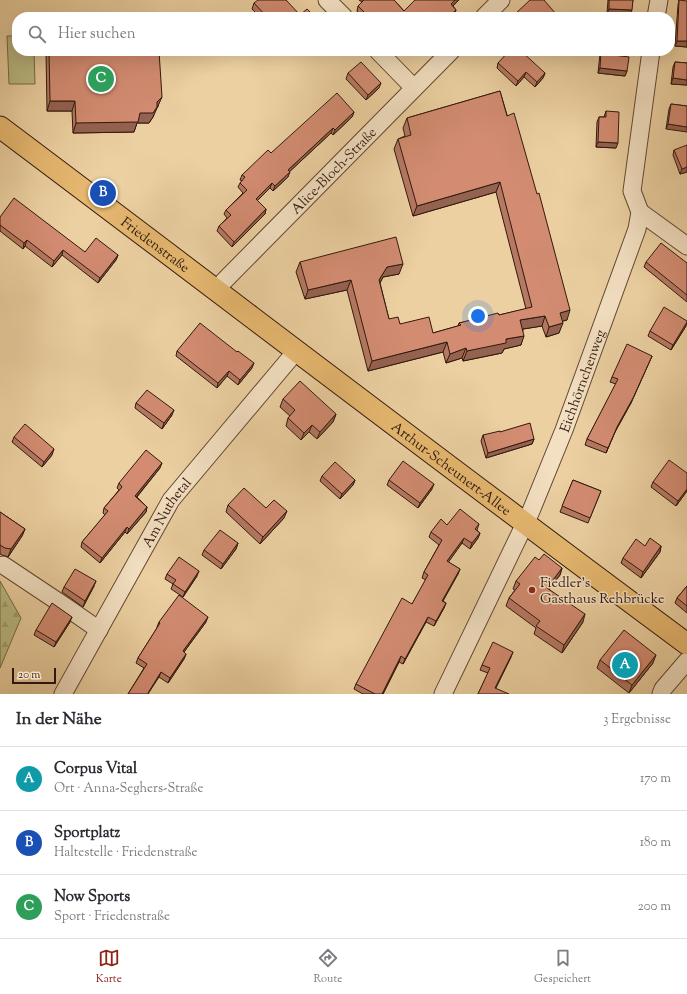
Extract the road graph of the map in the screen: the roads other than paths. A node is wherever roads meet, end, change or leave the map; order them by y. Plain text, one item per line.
1 (327, 0) edge
2 (501, 0) edge
3 (659, 0) edge
4 (339, 12) edge
5 (489, 12) edge
6 (657, 12) edge
7 (383, 56) edge
8 (446, 56) edge
9 (650, 56) edge
10 (414, 88) junction
11 (0, 127) edge
12 (640, 212) junction
13 (687, 246) edge
14 (217, 290) junction
15 (297, 350) junction
16 (524, 524) junction
17 (3, 565) dead end
18 (99, 630) junction
19 (687, 644) edge
20 (687, 661) edge
21 (63, 694) edge
22 (443, 694) edge
23 (661, 694) edge

1 - 4 street
2 - 5 street
3 - 6 street
7 - 10 street
8 - 10 street, Alice-Bloch-Straße
9 - 12 street
10 - 14 street, Alice-Bloch-Straße
11 - 14 main road, Friedenstraße
12 - 13 street
12 - 16 street, Eichhörnchenweg
14 - 15 main road, Arthur-Scheunert-Allee
15 - 16 main road, Arthur-Scheunert-Allee
15 - 18 street, Am Nuthetal
16 - 19 main road, Arthur-Scheunert-Allee
16 - 22 street, Eichhörnchenweg
17 - 18 street
18 - 21 street, Am Nuthetal
20 - 23 street

